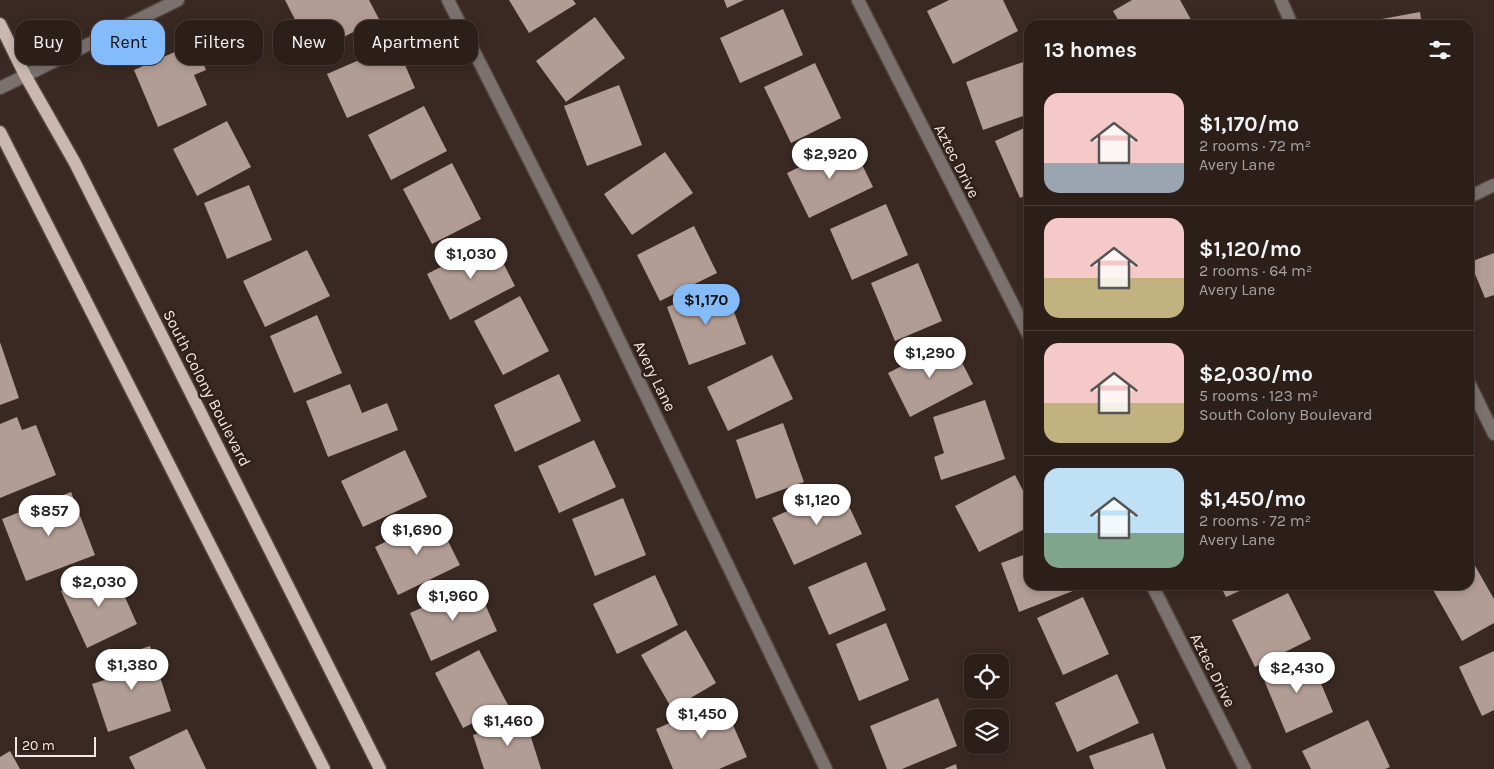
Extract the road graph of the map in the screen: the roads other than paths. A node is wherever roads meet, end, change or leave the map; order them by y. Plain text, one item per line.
1 (178, 0) edge
2 (448, 0) edge
3 (858, 0) edge
4 (1281, 0) edge
5 (1290, 20) edge
6 (0, 24) edge
7 (26, 75) junction
8 (0, 88) edge
9 (0, 132) edge
10 (1494, 185) edge
11 (1474, 195) edge
12 (1024, 326) edge
13 (1474, 393) edge
14 (1494, 434) edge
15 (1155, 590) edge
16 (324, 769) edge
17 (380, 769) edge
18 (826, 769) edge
19 (1245, 769) edge

1 - 7 street
2 - 18 street, Avery Lane
3 - 12 street, Aztec Drive
4 - 5 street
6 - 7 main road, South Colony Boulevard
7 - 8 street
7 - 17 main road, South Colony Boulevard
9 - 16 main road
10 - 11 street
13 - 14 street
15 - 19 street, Aztec Drive

